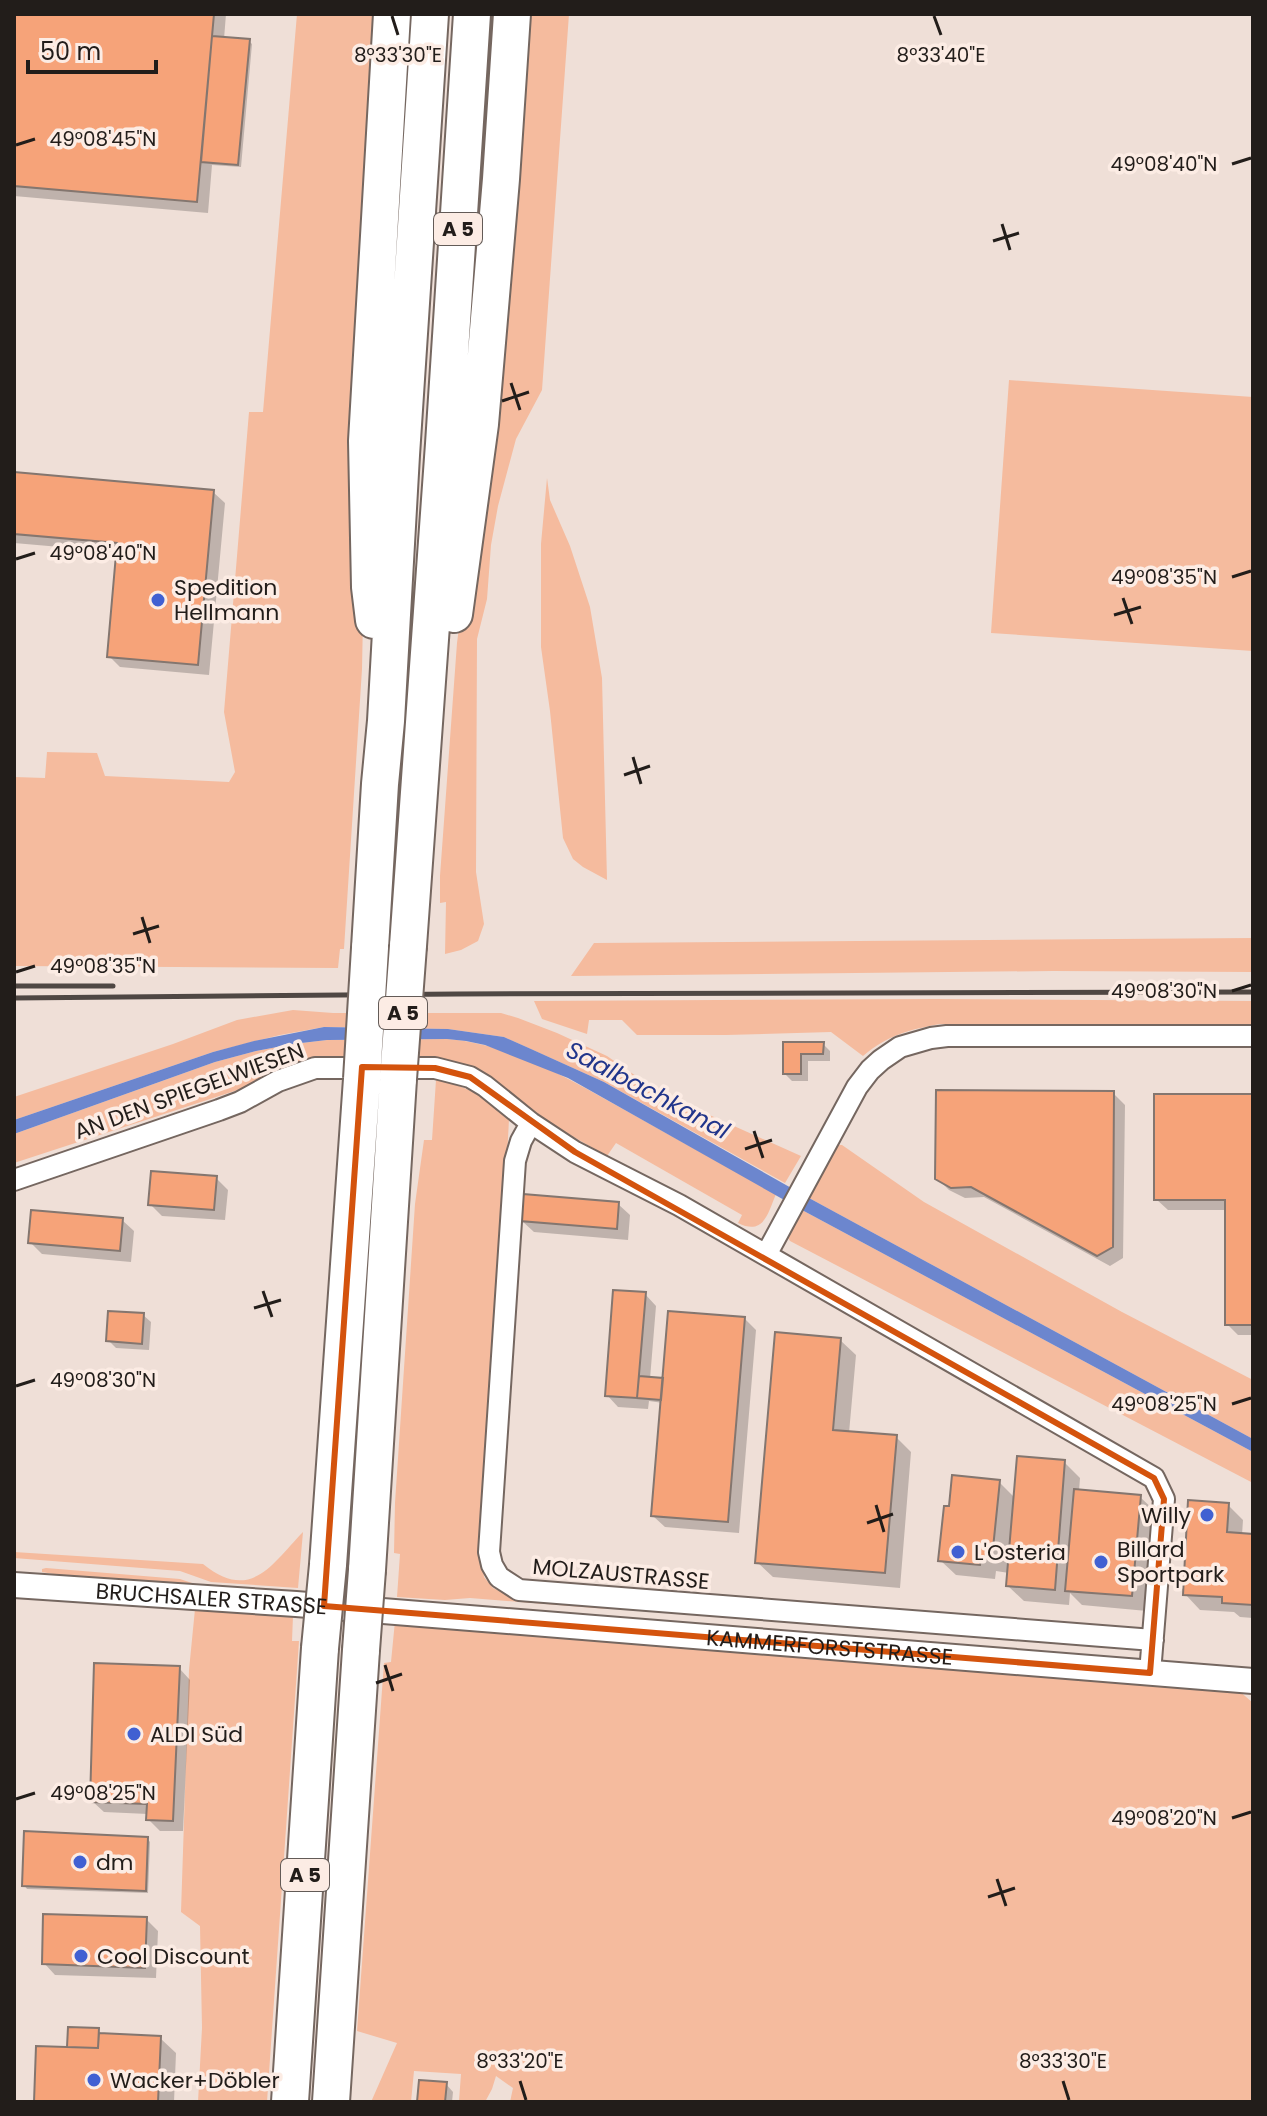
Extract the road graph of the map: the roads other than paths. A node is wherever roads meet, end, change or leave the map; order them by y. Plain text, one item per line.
1 (383, 14) edge
2 (392, 14) edge
3 (430, 14) edge
4 (472, 14) edge
5 (512, 14) edge
6 (389, 65) junction
7 (424, 720) junction
8 (386, 721) junction
9 (1253, 1036) edge
10 (381, 1075) junction
11 (531, 1123) junction
12 (14, 1180) edge
13 (766, 1255) junction
14 (14, 1585) edge
15 (407, 1614) joint
16 (1153, 1640) junction
17 (1150, 1673) junction
18 (1253, 1681) edge
19 (290, 2102) edge
20 (331, 2102) edge

1 - 6 highway, A 5
2 - 6 highway, A 5
3 - 8 highway, A 5
4 - 7 highway, A 5
5 - 7 highway
6 - 8 highway, A 5
7 - 10 highway, A 5, bridge
8 - 10 highway, A 5, bridge
9 - 13 street
10 - 11 street
10 - 12 street, AN DEN SPIEGELWIESEN
10 - 19 highway, A 5, bridge
10 - 20 highway, A 5, bridge
11 - 13 street
11 - 16 street, MOLZAUSTRASSE
13 - 16 street
14 - 15 street, BRUCHSALER STRASSE
15 - 17 street, KAMMERFORSTSTRASSE
16 - 17 street
17 - 18 street, KAMMERFORSTSTRASSE

